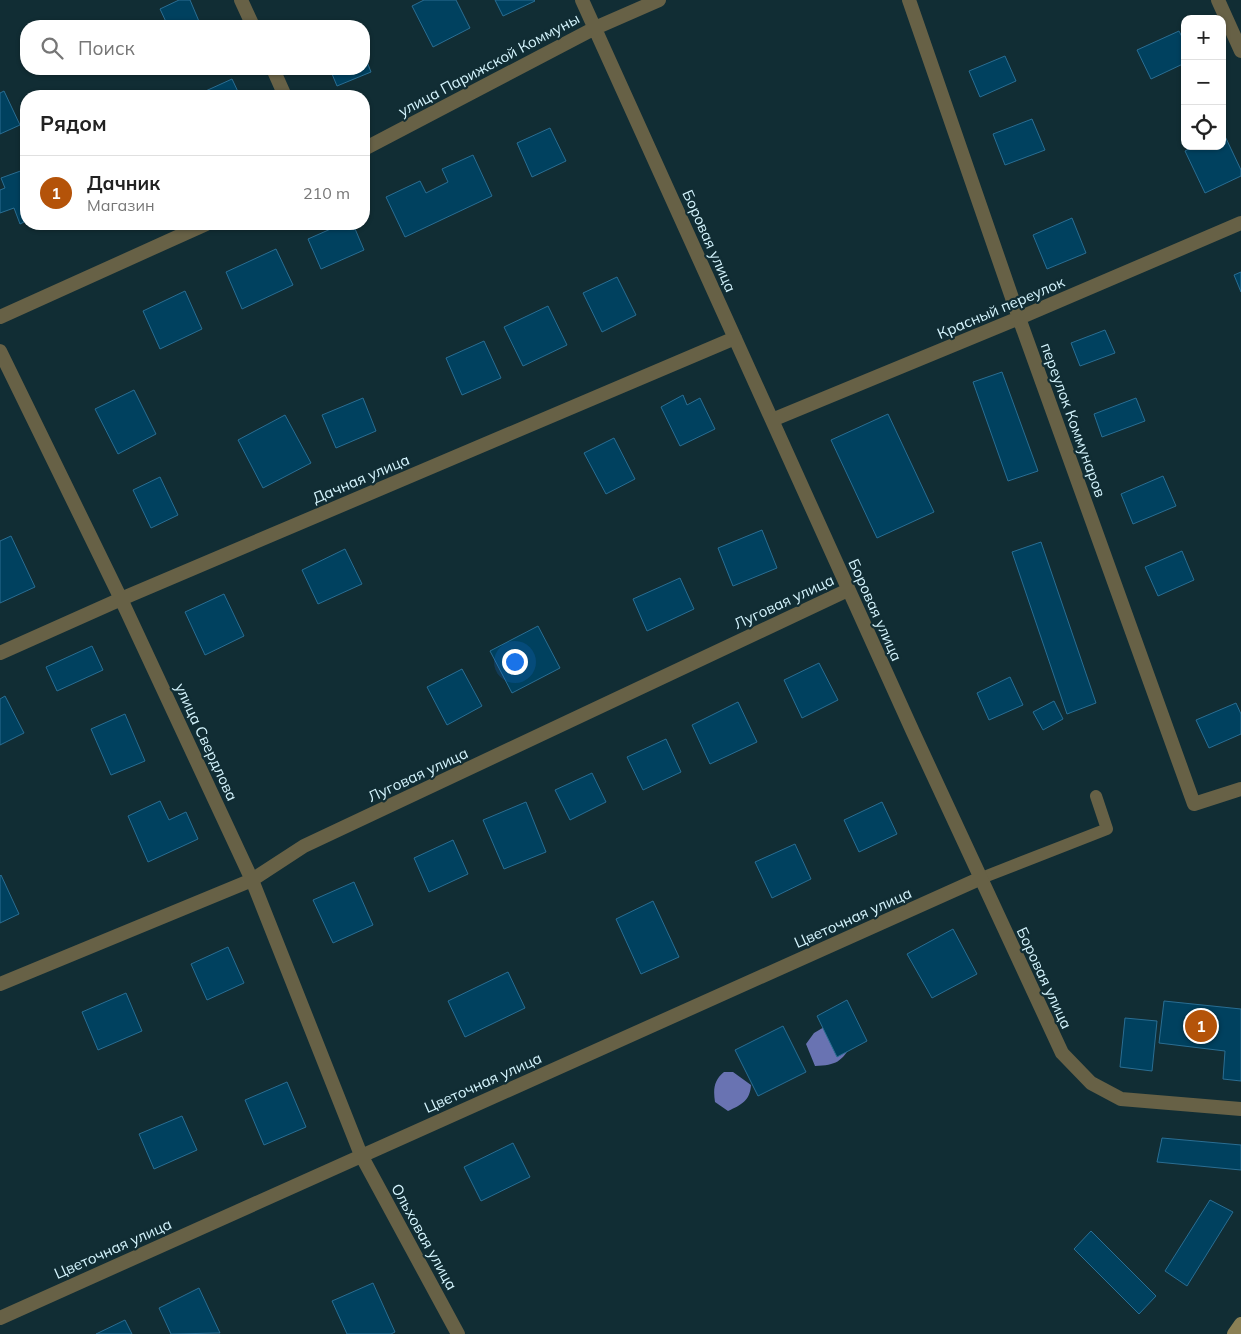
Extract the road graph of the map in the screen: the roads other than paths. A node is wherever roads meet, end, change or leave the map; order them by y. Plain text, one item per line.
1 (241, 0) edge
2 (582, 0) edge
3 (659, 0) edge
4 (909, 0) edge
5 (1218, 0) edge
6 (250, 20) edge
7 (595, 28) junction
8 (1241, 51) edge
9 (276, 75) edge
10 (282, 90) edge
11 (370, 147) edge
12 (1241, 223) edge
13 (193, 230) edge
14 (0, 317) edge
15 (1019, 318) junction
16 (735, 338) junction
17 (0, 351) edge
18 (772, 420) junction
19 (848, 590) junction
20 (121, 599) junction
21 (0, 653) edge
22 (1241, 789) edge
23 (1096, 796) dead end
24 (980, 879) junction
25 (252, 880) junction
26 (0, 984) edge
27 (1241, 1109) edge
28 (361, 1155) junction
29 (0, 1318) edge
30 (1241, 1324) edge
31 (458, 1334) edge
32 (1234, 1334) edge

1 - 6 street
2 - 7 street, Боровая улица
3 - 7 street, улица Парижской Коммуны
4 - 15 street, переулок Коммунаров
5 - 8 street
7 - 11 street, улица Парижской Коммуны
7 - 16 street, Боровая улица
9 - 10 street
12 - 15 street, Красный переулок
13 - 14 street
15 - 18 street, Красный переулок
15 - 22 street, переулок Коммунаров
16 - 18 street, Боровая улица
16 - 20 street, Дачная улица
17 - 20 street, улица Свердлова
18 - 19 street, Боровая улица
19 - 24 street, Боровая улица
19 - 25 street, Луговая улица
20 - 21 street, Дачная улица
20 - 25 street, улица Свердлова
23 - 24 lane
24 - 27 street, Боровая улица
24 - 28 street, Цветочная улица
25 - 26 street, Луговая улица
25 - 28 street, улица Свердлова
28 - 29 street, Цветочная улица
28 - 31 street, Ольховая улица
30 - 32 main road

